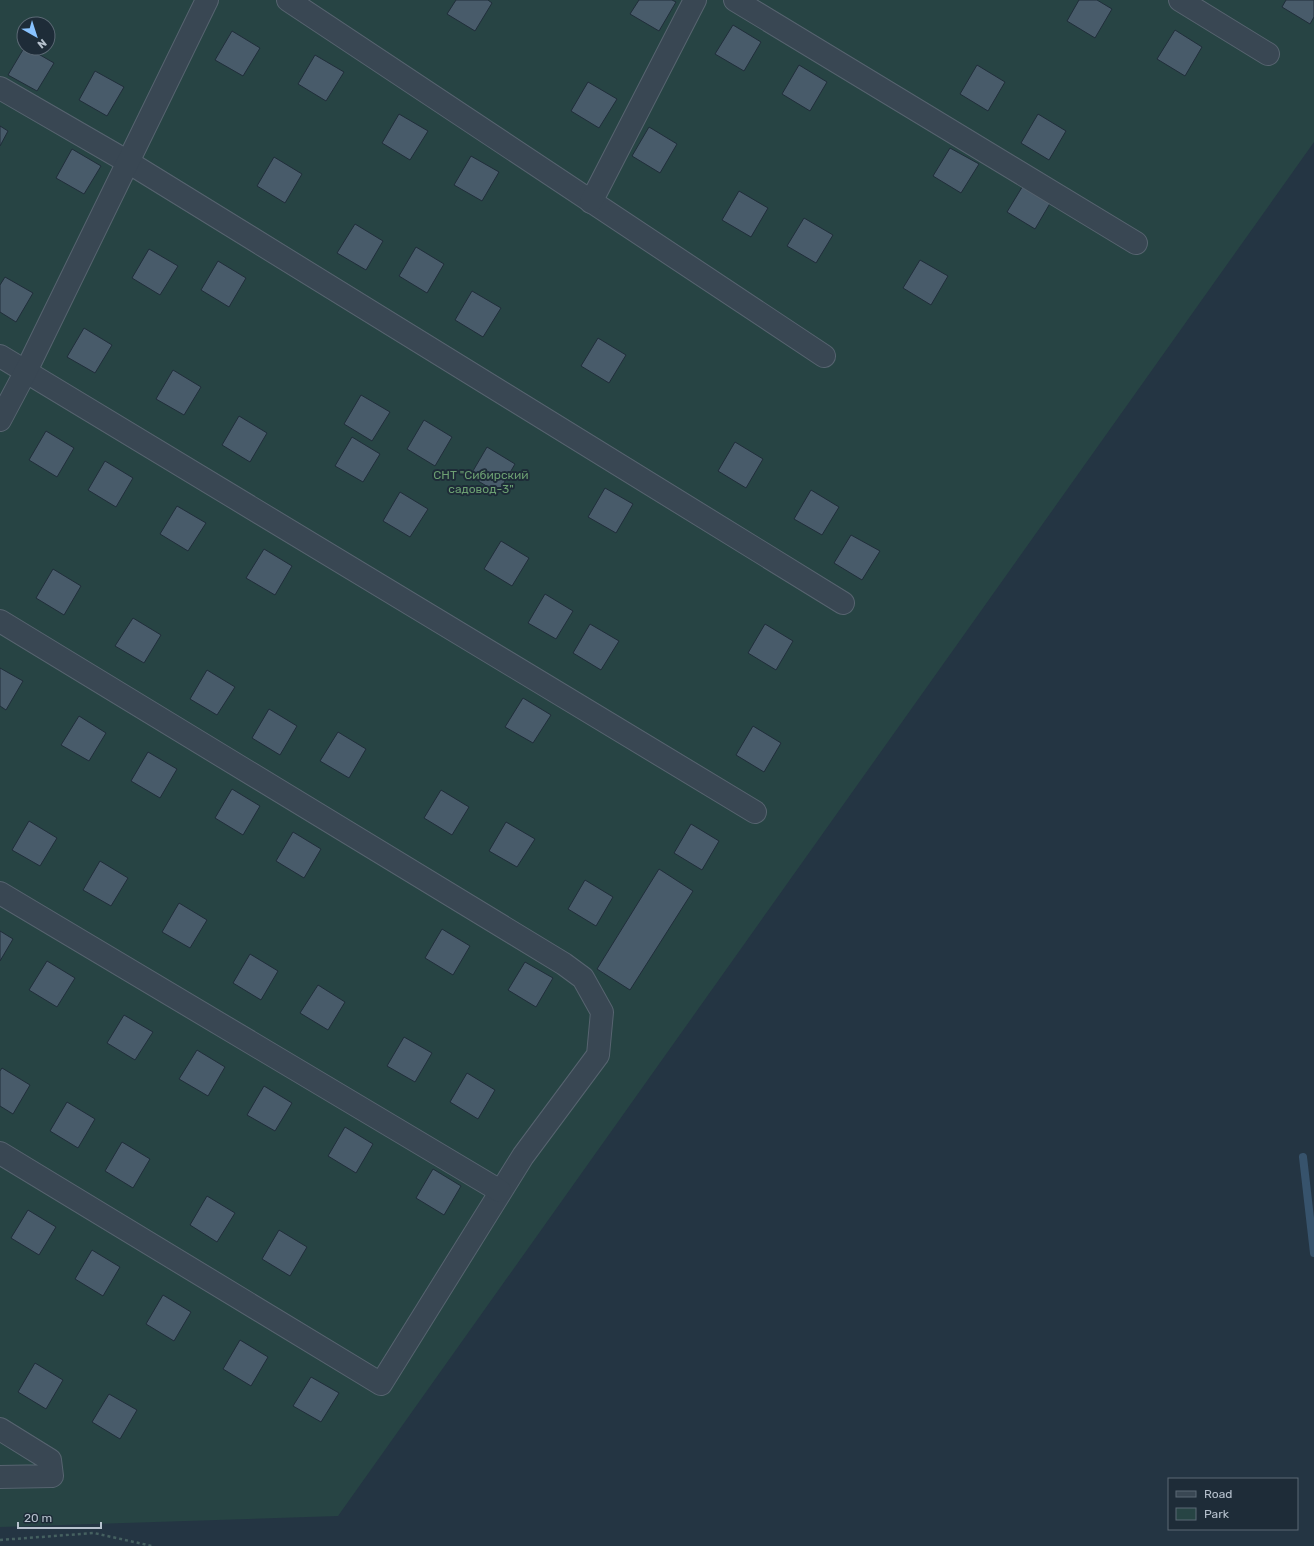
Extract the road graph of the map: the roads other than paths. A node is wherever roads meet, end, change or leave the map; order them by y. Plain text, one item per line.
1 (207, 0) edge
2 (288, 0) edge
3 (695, 0) edge
4 (735, 0) edge
5 (1180, 0) edge
6 (1268, 54) dead end
7 (0, 88) edge
8 (128, 162) junction
9 (592, 202) junction
10 (1136, 243) dead end
11 (0, 356) edge
12 (824, 356) dead end
13 (26, 371) junction
14 (0, 420) edge
15 (843, 603) dead end
16 (0, 621) edge
17 (755, 812) dead end
18 (0, 893) edge
19 (0, 1153) edge
20 (500, 1191) junction
21 (0, 1429) edge
22 (0, 1477) edge

1 - 8 lane
2 - 9 lane
3 - 9 lane
4 - 10 lane
5 - 6 lane
7 - 8 lane
8 - 13 lane
8 - 15 lane
9 - 12 lane
11 - 13 lane
13 - 14 lane
13 - 17 lane
16 - 20 lane
18 - 20 lane
19 - 20 lane
21 - 22 lane

